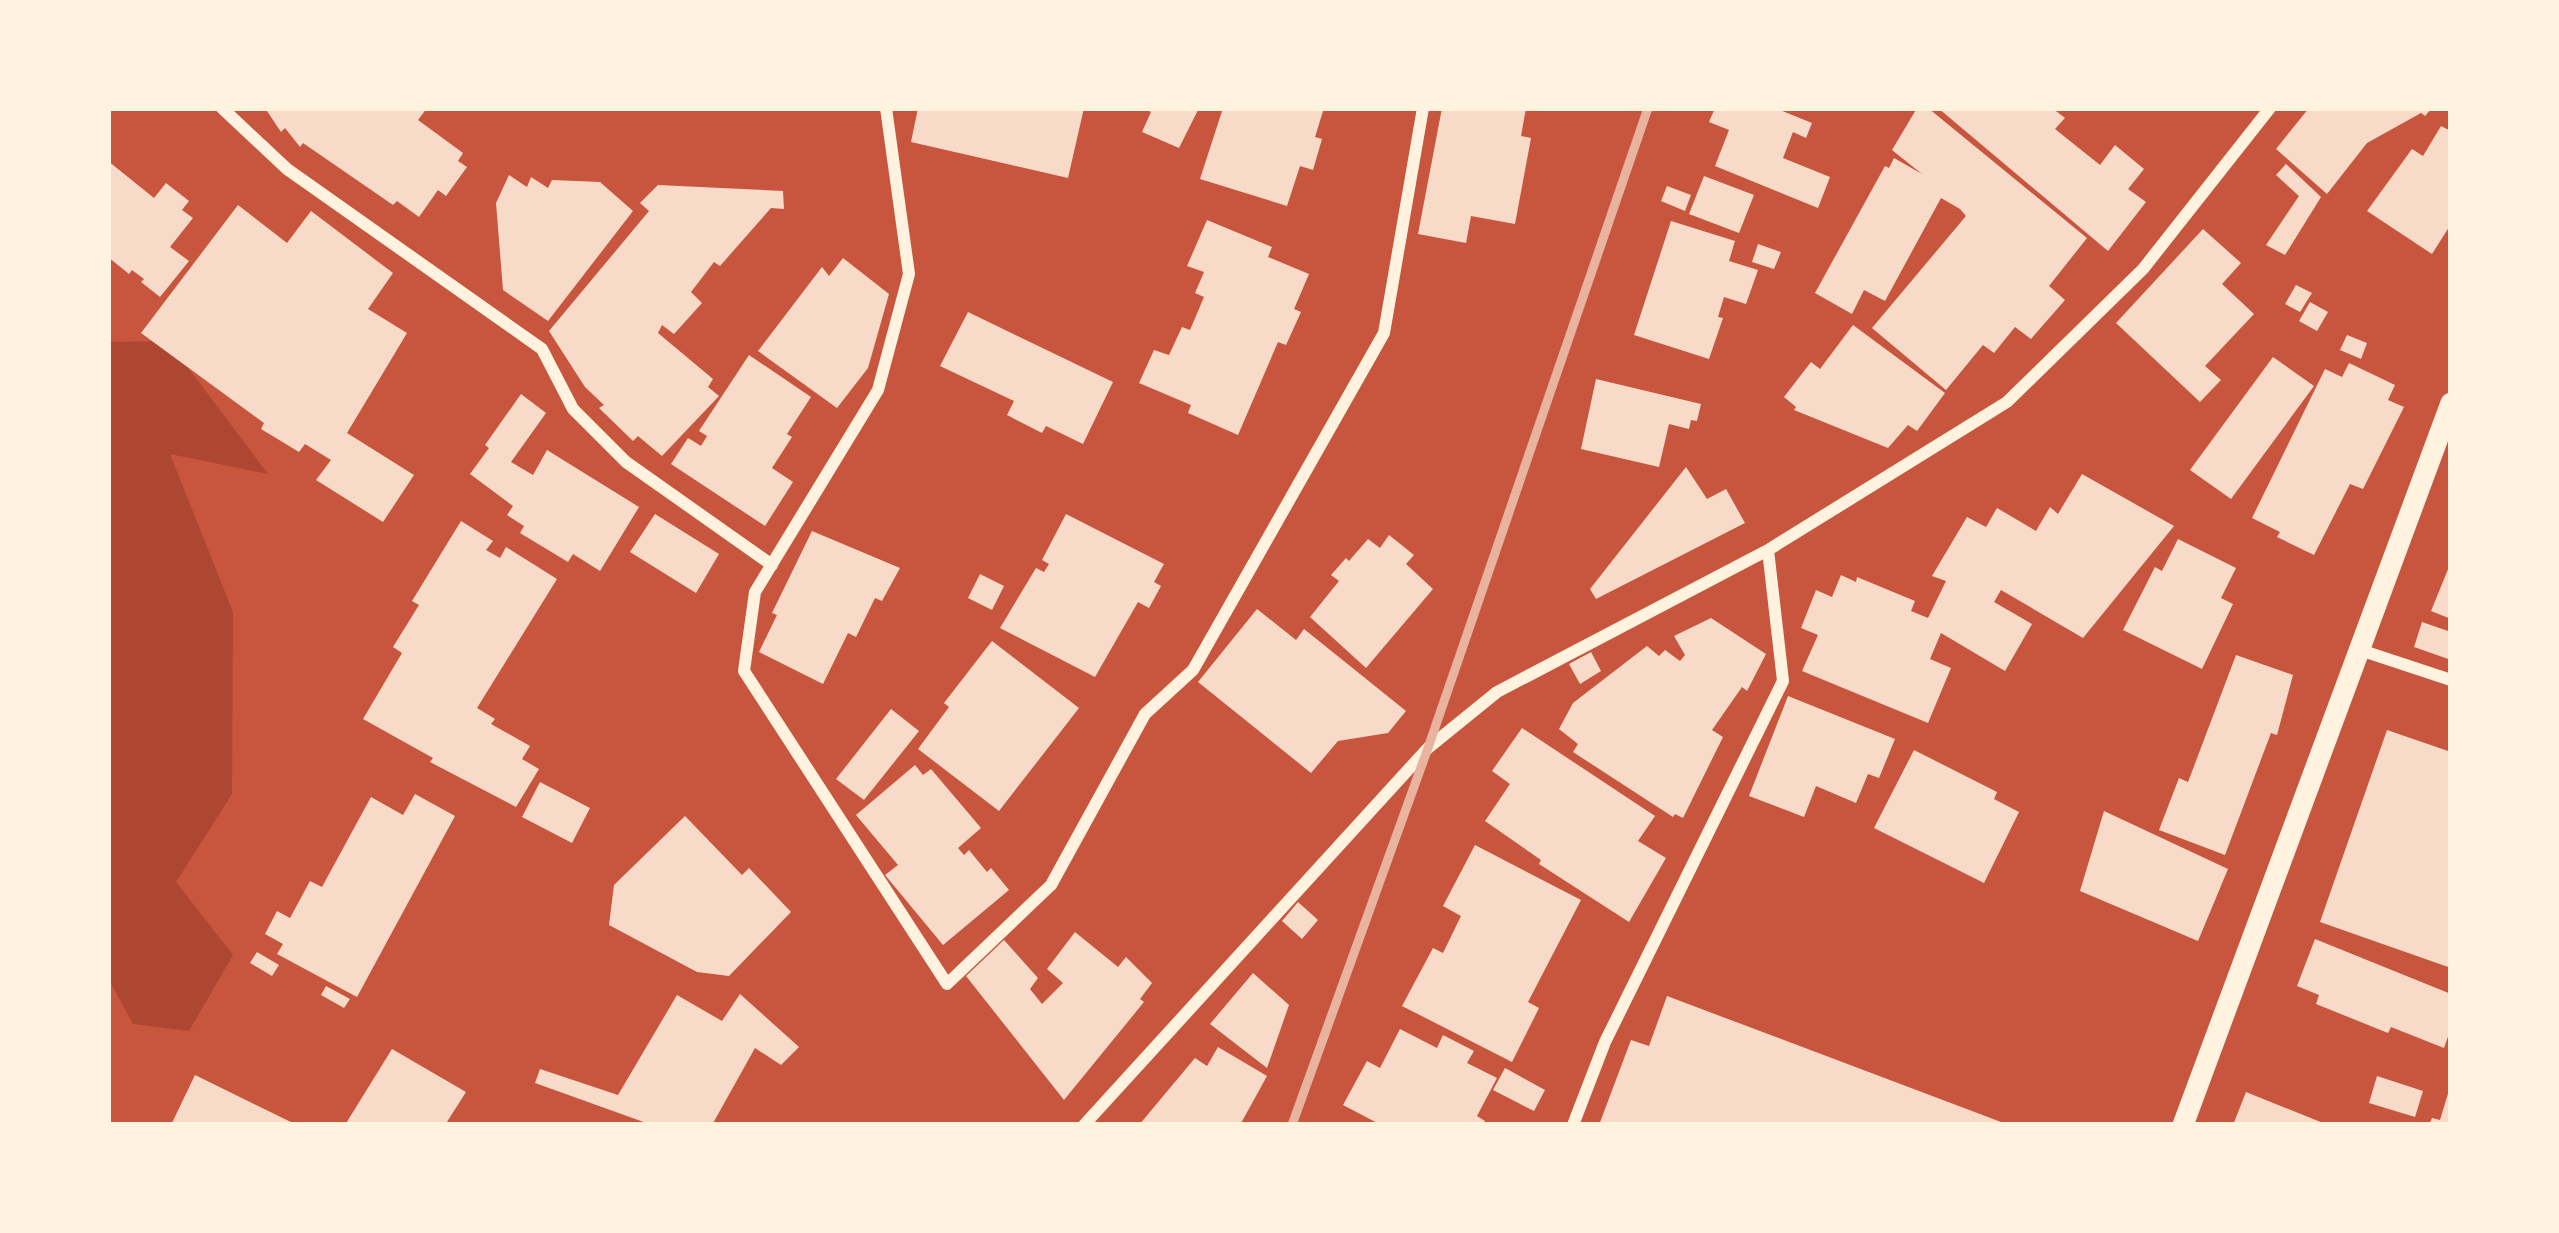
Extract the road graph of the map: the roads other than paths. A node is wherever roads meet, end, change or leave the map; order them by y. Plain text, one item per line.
1 (222, 108) edge
2 (886, 108) edge
3 (1423, 108) edge
4 (2270, 108) edge
5 (2451, 403) edge
6 (1768, 550) junction
7 (772, 566) junction
8 (2357, 650) junction
9 (2451, 680) edge
10 (1084, 1125) edge
11 (1573, 1125) edge
12 (2183, 1125) edge

1 - 7 street
2 - 7 street
3 - 7 street
4 - 6 street
5 - 8 street
6 - 10 street
6 - 11 street
8 - 9 street
8 - 12 street

